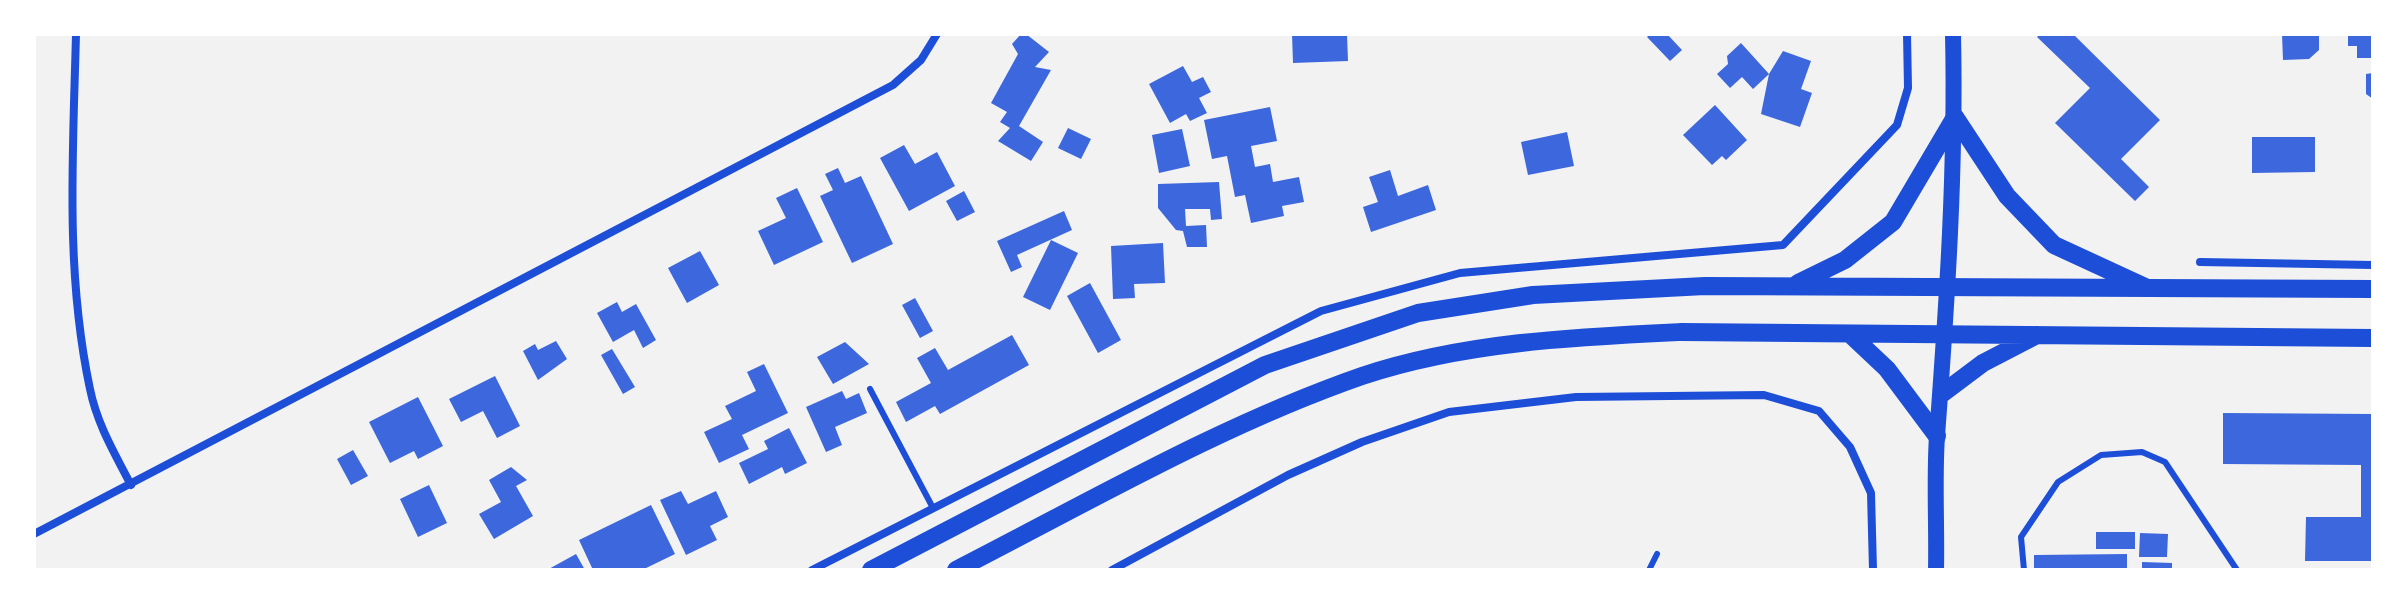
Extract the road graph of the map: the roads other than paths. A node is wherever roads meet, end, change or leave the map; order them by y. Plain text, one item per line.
1 (76, 34) edge
2 (937, 34) edge
3 (1907, 34) edge
4 (1953, 34) edge
5 (1955, 117) junction
6 (2200, 262) dead end
7 (2373, 265) edge
8 (1792, 286) junction
9 (1949, 289) junction
10 (2373, 289) edge
11 (2151, 290) junction
12 (1945, 334) junction
13 (2039, 334) junction
14 (1852, 336) junction
15 (2373, 338) edge
16 (870, 389) dead end
17 (1943, 393) junction
18 (1937, 436) junction
19 (131, 485) junction
20 (933, 508) junction
21 (34, 534) edge
22 (1657, 554) dead end
23 (812, 570) edge
24 (871, 570) edge
25 (956, 570) edge
26 (1112, 570) edge
27 (1649, 570) edge
28 (1873, 570) edge
29 (1936, 570) edge
30 (2024, 570) edge
31 (2237, 570) edge

1 - 19 street
2 - 19 street
3 - 20 street
4 - 5 main road
5 - 8 highway
5 - 9 main road
5 - 11 highway
6 - 7 street
8 - 9 highway
8 - 24 highway
9 - 11 highway
9 - 12 main road
10 - 11 highway
12 - 13 highway
12 - 14 highway
12 - 17 main road
13 - 15 highway
13 - 17 highway
14 - 18 highway
14 - 25 highway
16 - 20 lane
17 - 18 main road
18 - 29 main road
19 - 21 street
20 - 23 street
22 - 27 lane
26 - 28 street
30 - 31 lane

